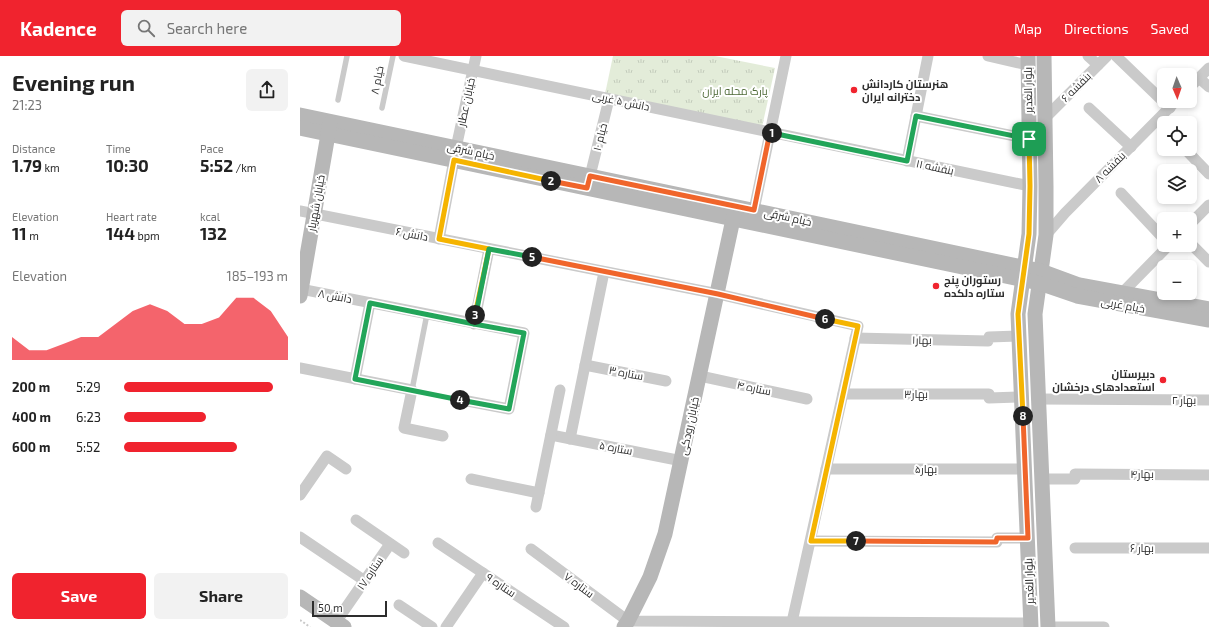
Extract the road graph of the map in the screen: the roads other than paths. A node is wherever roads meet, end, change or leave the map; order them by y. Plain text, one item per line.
1 (347, 56) edge
2 (392, 56) edge
3 (404, 56) edge
4 (476, 56) edge
5 (786, 56) edge
6 (928, 56) edge
7 (988, 56) edge
8 (1044, 56) edge
9 (1088, 56) edge
10 (1107, 56) edge
11 (1116, 56) edge
12 (1028, 60) edge
13 (1098, 65) junction
14 (1209, 68) edge
15 (473, 70) junction
16 (1199, 78) joint
17 (1209, 88) edge
18 (1157, 91) edge
19 (609, 99) junction
20 (338, 100) dead end
21 (382, 108) dead end
22 (1089, 108) dead end
23 (300, 115) edge
24 (916, 116) junction
25 (1045, 118) junction
26 (329, 127) junction
27 (1157, 127) edge
28 (300, 128) edge
29 (770, 132) junction
30 (1029, 139) junction
31 (1131, 147) junction
32 (455, 154) junction
33 (1192, 156) edge
34 (907, 161) junction
35 (1209, 174) edge
36 (589, 182) junction
37 (1030, 186) junction
38 (1121, 193) dead end
39 (1209, 204) edge
40 (754, 210) junction
41 (307, 213) edge
42 (735, 213) junction
43 (1197, 217) edge
44 (1157, 232) edge
45 (1046, 235) junction
46 (439, 239) junction
47 (489, 249) junction
48 (1197, 250) edge
49 (1162, 252) edge
50 (1209, 262) edge
51 (604, 272) junction
52 (1024, 274) junction
53 (1040, 277) junction
54 (300, 291) edge
55 (1122, 293) junction
56 (718, 294) junction
57 (370, 303) junction
58 (1209, 309) edge
59 (427, 314) junction
60 (1209, 320) edge
61 (474, 324) junction
62 (1019, 336) junction
63 (856, 338) junction
64 (585, 365) junction
65 (300, 368) edge
66 (700, 376) junction
67 (355, 379) junction
68 (666, 381) dead end
69 (412, 390) junction
70 (560, 390) dead end
71 (843, 394) junction
72 (1022, 398) junction
73 (457, 399) joint
74 (807, 399) dead end
75 (1038, 399) junction
76 (1209, 400) edge
77 (551, 435) junction
78 (443, 436) dead end
79 (570, 439) junction
80 (682, 461) junction
81 (346, 469) dead end
82 (826, 469) junction
83 (1025, 469) junction
84 (1209, 475) edge
85 (471, 479) dead end
86 (1042, 479) junction
87 (302, 490) edge
88 (539, 493) junction
89 (536, 507) dead end
90 (356, 520) dead end
91 (300, 537) edge
92 (1028, 538) junction
93 (811, 541) junction
94 (438, 543) dead end
95 (390, 544) junction
96 (1074, 548) dead end
97 (1209, 548) edge
98 (531, 549) dead end
99 (404, 553) dead end
100 (482, 573) junction
101 (365, 581) junction
102 (300, 597) edge
103 (399, 605) dead end
104 (792, 622) junction
105 (340, 624) edge
106 (626, 624) edge
107 (828, 625) edge
108 (1031, 625) edge
109 (432, 627) edge
110 (446, 627) edge
111 (564, 627) edge
112 (1048, 627) edge
113 (1104, 627) edge

1 - 20 lane
2 - 21 lane, خیام ۸
3 - 15 street, دانش ۵ غربی
4 - 15 street, خیابان عطار
5 - 29 street
6 - 24 street
7 - 12 street
8 - 25 street, بلوار الغدیر
9 - 13 street
10 - 13 street, بنفشه ۶
11 - 18 street
12 - 30 street, بلوار الغدیر
13 - 25 street, بنفشه ۶
14 - 16 street
15 - 19 street, دانش ۵ غربی
15 - 32 street, خیابان عطار
16 - 17 street
19 - 29 street, دانش ۵ غربی
19 - 36 street, خیام ۱۰
22 - 31 street
23 - 26 street, خیام شرقی
24 - 30 street
24 - 34 street
25 - 45 street, بلوار الغدیر
26 - 28 street, خیام شرقی
26 - 32 street, خیام شرقی
26 - 41 street, خیابان شهریار
27 - 31 street, بنفشه ۸
29 - 34 street, بنفشه ۱۱
29 - 40 street
30 - 37 street, بلوار الغدیر
31 - 45 street, بنفشه ۸
32 - 36 street, خیام شرقی
32 - 46 street, خیابان عطار
33 - 35 street
34 - 37 street, بنفشه ۱۱
36 - 42 street, خیام شرقی
37 - 52 street, بلوار الغدیر
38 - 44 street
39 - 43 street
40 - 42 street, خیام شرقی
40 - 52 street, خیام شرقی
41 - 46 street, دانش ۶
41 - 54 street, خیابان شهریار
42 - 52 street, خیام شرقی
42 - 56 street, خیابان رودکی
45 - 53 street, بلوار الغدیر
46 - 47 street, دانش ۶
47 - 51 street, دانش ۶
47 - 61 street
48 - 50 street
49 - 55 street
51 - 56 street, دانش ۶
51 - 64 street
52 - 53 street
52 - 62 street, بلوار الغدیر
53 - 55 street, خیام غربی
53 - 60 street, خیام غربی
53 - 75 street, بلوار الغدیر
54 - 57 street, دانش ۸
55 - 58 street, خیام غربی
56 - 63 street, دانش ۶
56 - 66 street, خیابان رودکی
57 - 59 street, دانش ۸
57 - 67 street
59 - 61 street, دانش ۸
59 - 69 lane
61 - 73 street, دانش ۸
62 - 63 street, بهار۱
62 - 72 street, بلوار الغدیر
63 - 71 street
64 - 68 street, ستاره ۳
64 - 79 street
65 - 67 street
66 - 74 street, ستاره ۴
66 - 80 street, خیابان رودکی
67 - 69 street
69 - 73 lane
69 - 78 street
70 - 77 street
71 - 72 street, بهار۳
71 - 82 street
72 - 83 street, بلوار الغدیر
75 - 76 street, بهار ۲
75 - 86 street, بلوار الغدیر
77 - 79 street, ستاره ۵
77 - 88 street
79 - 80 street, ستاره ۵
80 - 106 street, خیابان رودکی
81 - 87 street
82 - 83 street, بهار۵
82 - 93 street
83 - 92 street, بلوار الغدیر
84 - 86 street, بهار۴
85 - 88 street
86 - 112 street, بلوار الغدیر
88 - 89 street
90 - 95 street
91 - 101 street
92 - 93 street
92 - 108 street, بلوار الغدیر
93 - 104 street
94 - 100 street, ستاره ۹
95 - 99 street
95 - 101 street, ستاره ۱۷
96 - 97 street, بهار ۶
98 - 106 street, ستاره ۷
100 - 110 street
100 - 111 street, ستاره ۹
101 - 105 street, ستاره ۱۷
102 - 105 street
103 - 109 street
104 - 106 street
104 - 107 street
107 - 108 street
108 - 112 street
112 - 113 street

